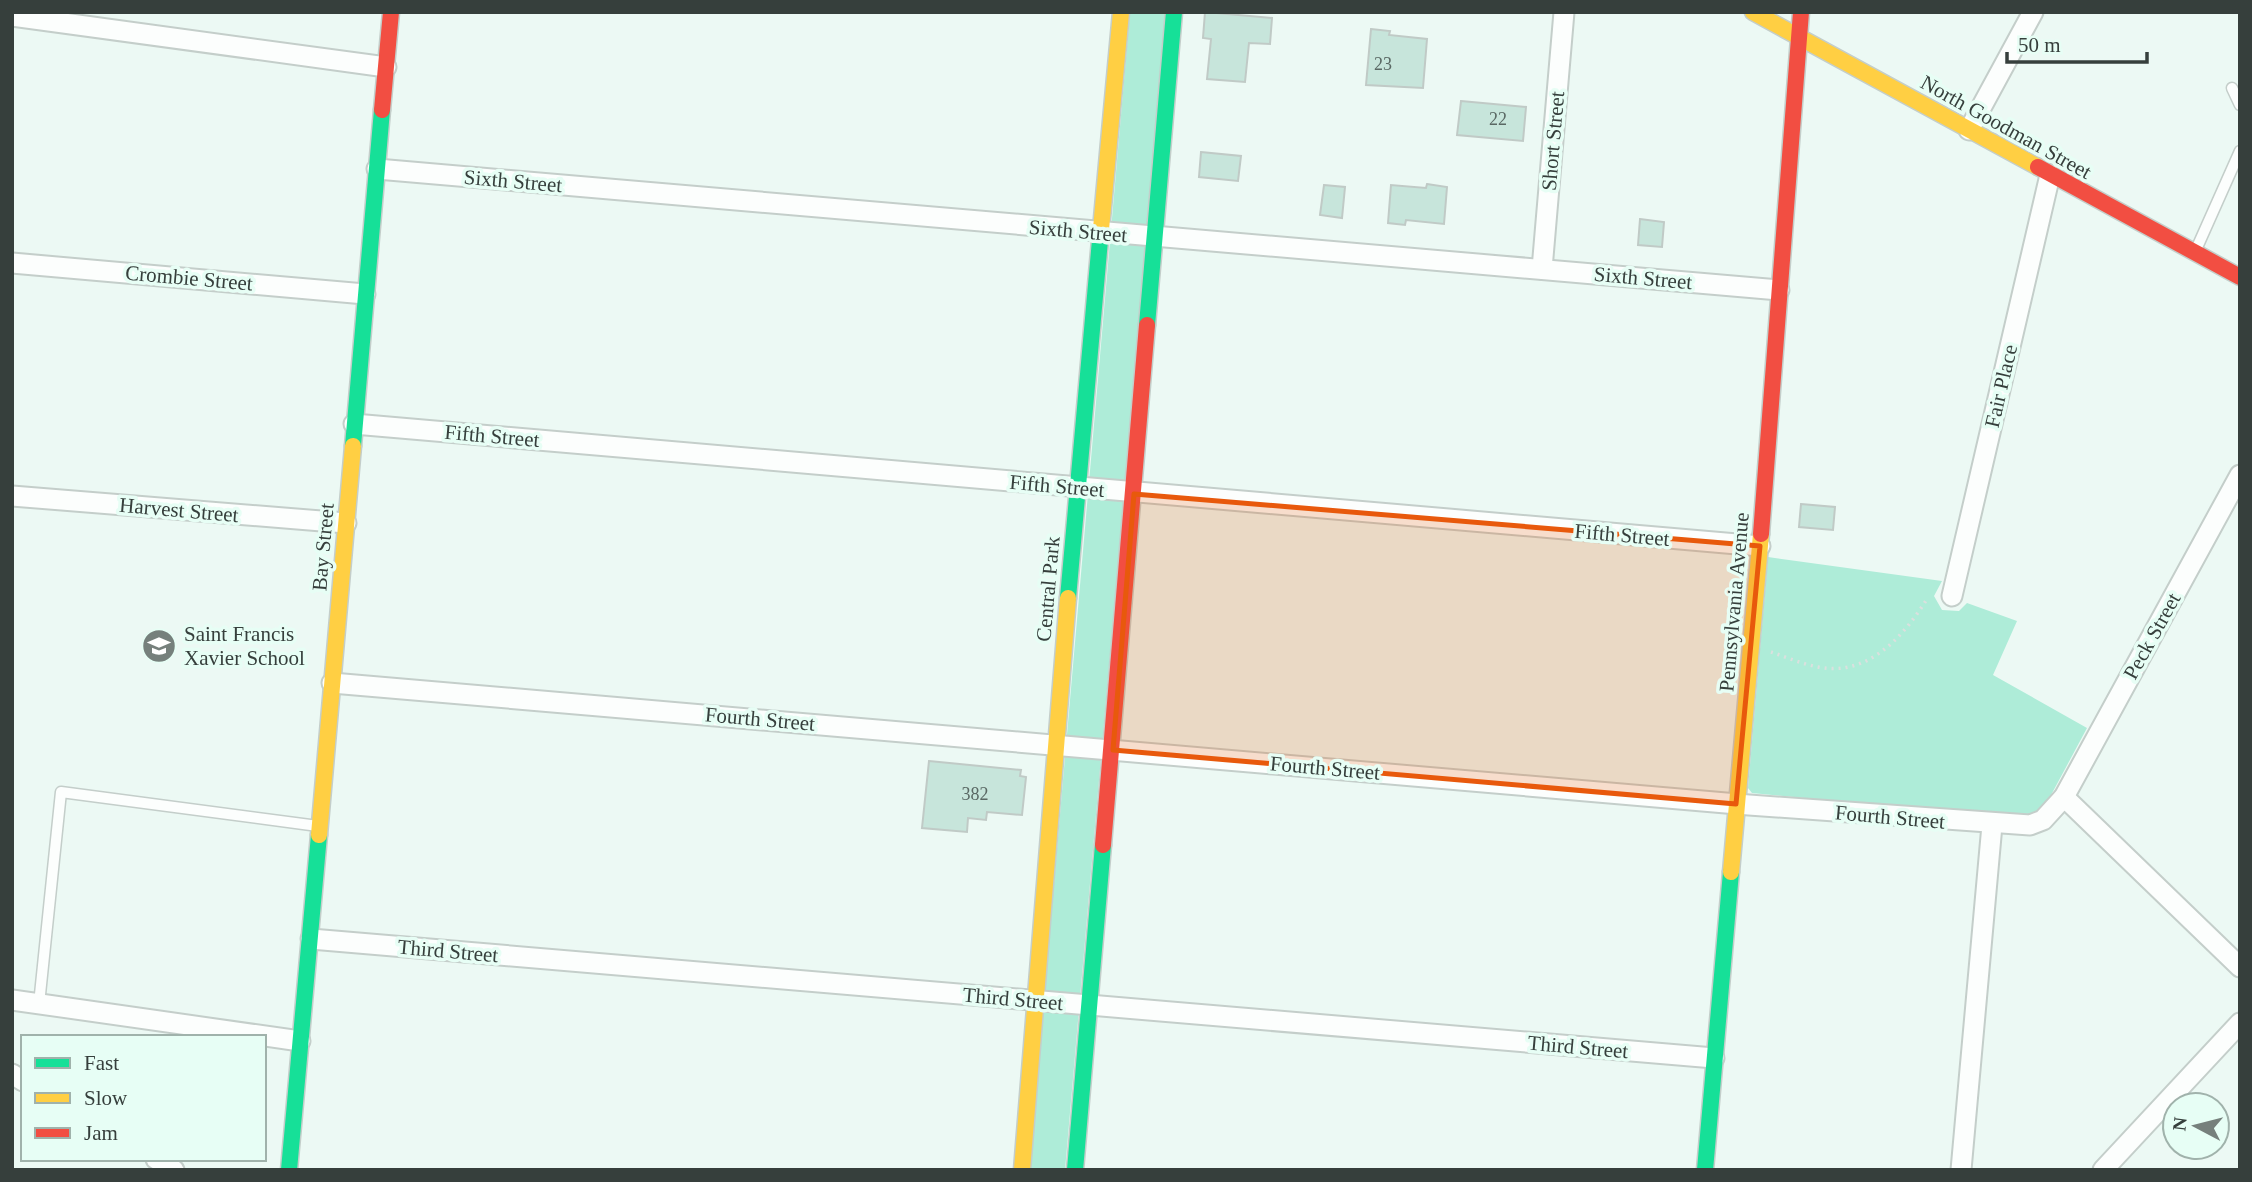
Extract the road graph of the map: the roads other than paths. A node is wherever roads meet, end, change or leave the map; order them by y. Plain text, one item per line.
1 (391, 12) edge
2 (1121, 12) edge
3 (1174, 12) edge
4 (1753, 12) edge
5 (1801, 12) edge
6 (2034, 12) edge
7 (1560, 13) edge
8 (12, 16) edge
9 (1800, 37) junction
10 (386, 67) junction
11 (2232, 88) dead end
12 (2240, 105) edge
13 (1969, 130) junction
14 (2240, 151) edge
15 (377, 169) junction
16 (2050, 175) junction
17 (1103, 233) junction
18 (1155, 237) junction
19 (2194, 252) junction
20 (12, 262) edge
21 (1542, 270) junction
22 (2240, 277) edge
23 (1779, 290) junction
24 (365, 294) junction
25 (354, 424) junction
26 (2240, 475) edge
27 (1079, 488) junction
28 (1134, 494) junction
29 (12, 496) edge
30 (346, 523) junction
31 (1760, 547) junction
32 (1952, 596) dead end
33 (332, 683) junction
34 (1055, 745) junction
35 (1113, 750) junction
36 (2064, 797) junction
37 (1736, 804) junction
38 (1992, 825) junction
39 (320, 826) junction
40 (311, 939) junction
41 (2240, 967) edge
42 (12, 1000) edge
43 (1037, 1001) junction
44 (39, 1004) junction
45 (1090, 1006) junction
46 (2240, 1023) edge
47 (258, 1035) edge
48 (266, 1036) edge
49 (300, 1041) junction
50 (1714, 1058) junction
51 (289, 1170) edge
52 (1022, 1170) edge
53 (1075, 1170) edge
54 (1705, 1170) edge
55 (1961, 1170) edge
56 (2103, 1170) edge

1 - 10 main road, Bay Street
2 - 17 main road, Central Park
3 - 18 main road
4 - 9 main road, North Goodman Street
5 - 9 main road, Pennsylvania Avenue
6 - 13 street
7 - 21 street, Short Street
8 - 10 street
9 - 13 main road, North Goodman Street
9 - 23 main road, Pennsylvania Avenue
10 - 15 main road, Bay Street
11 - 12 lane
13 - 16 main road, North Goodman Street
14 - 19 lane
15 - 17 street, Sixth Street
15 - 24 main road, Bay Street
16 - 19 main road, North Goodman Street
16 - 32 street, Fair Place
17 - 18 street, Sixth Street
17 - 27 main road, Central Park
18 - 21 street, Sixth Street
18 - 28 main road
19 - 22 main road, North Goodman Street
20 - 24 street, Crombie Street
21 - 23 street, Sixth Street
23 - 31 main road, Pennsylvania Avenue
24 - 25 main road, Bay Street
25 - 27 street, Fifth Street
25 - 30 main road, Bay Street
26 - 36 street, Peck Street
27 - 28 street, Fifth Street
27 - 34 main road, Central Park
28 - 31 street, Fifth Street
28 - 35 main road
29 - 30 street, Harvest Street
30 - 33 main road, Bay Street
31 - 37 main road, Pennsylvania Avenue
33 - 34 street, Fourth Street
33 - 39 main road, Bay Street
34 - 35 street, Fourth Street
34 - 43 main road, Central Park
35 - 37 street, Fourth Street
35 - 45 main road
36 - 38 street, Fourth Street
36 - 41 street
37 - 38 street, Fourth Street
37 - 50 main road, Pennsylvania Avenue
38 - 55 street
39 - 40 main road, Bay Street
39 - 44 lane
40 - 43 street, Third Street
40 - 49 main road, Bay Street
42 - 44 street
43 - 45 street, Third Street
43 - 52 main road, Central Park
44 - 47 street
45 - 50 street, Third Street
45 - 53 main road
46 - 56 street
48 - 49 street
49 - 51 main road, Bay Street
50 - 54 main road, Pennsylvania Avenue

